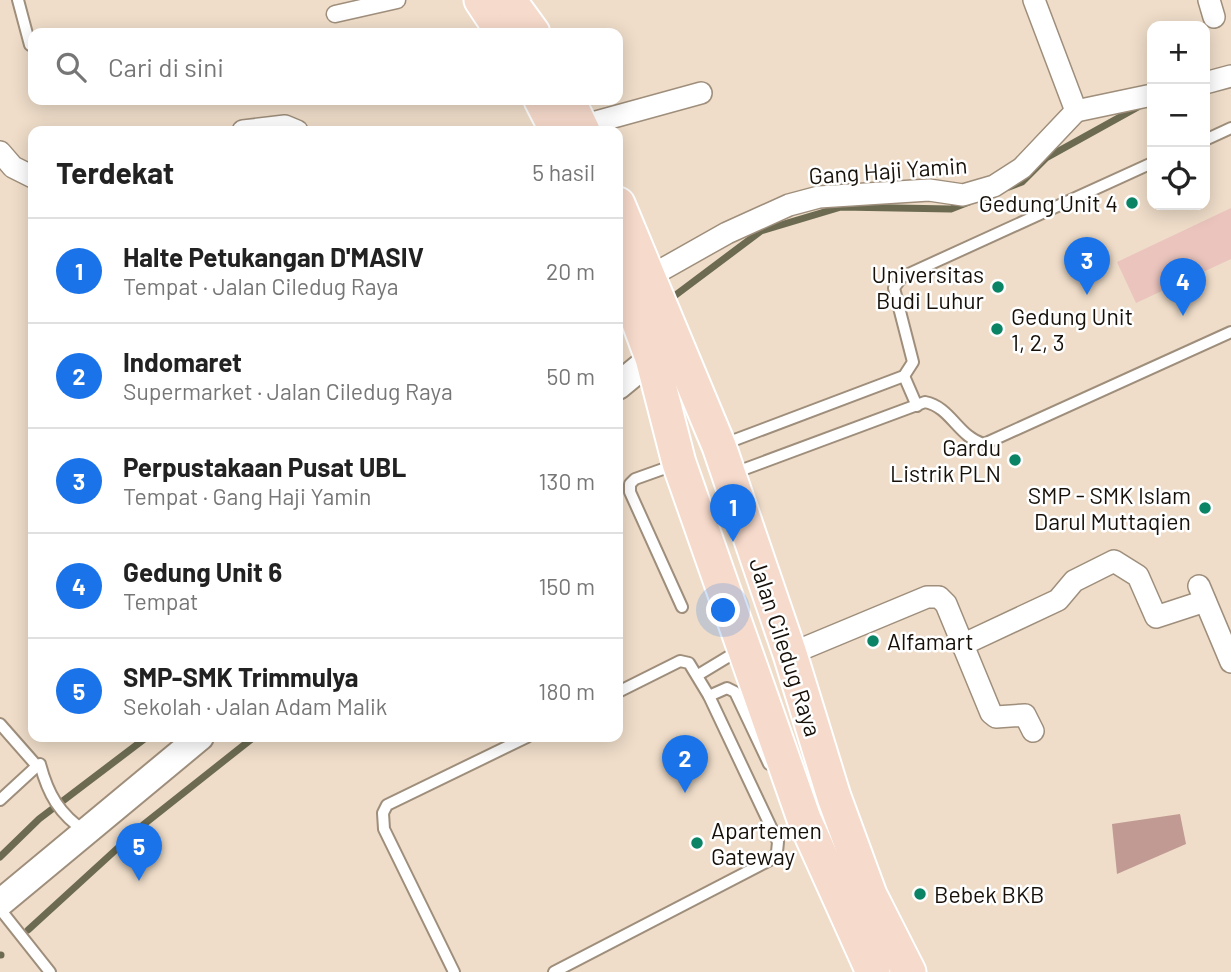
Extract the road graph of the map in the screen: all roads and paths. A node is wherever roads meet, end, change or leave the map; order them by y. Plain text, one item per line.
1 (18, 0) edge
2 (397, 0) edge
3 (481, 0) edge
4 (509, 0) edge
5 (1034, 0) edge
6 (335, 14) dead end
7 (500, 28) edge
8 (529, 28) edge
9 (28, 38) edge
10 (1231, 76) edge
11 (1210, 82) edge
12 (701, 93) dead end
13 (1147, 95) edge
14 (548, 105) edge
15 (1076, 111) junction
16 (572, 122) edge
17 (1231, 128) edge
18 (1210, 138) edge
19 (0, 152) edge
20 (1147, 165) edge
21 (28, 174) edge
22 (623, 226) edge
23 (636, 284) edge
24 (1231, 332) edge
25 (661, 343) junction
26 (904, 376) junction
27 (623, 381) edge
28 (917, 406) junction
29 (723, 460) junction
30 (679, 463) junction
31 (682, 607) dead end
32 (961, 645) junction
33 (744, 648) junction
34 (790, 654) junction
35 (1231, 662) edge
36 (698, 675) junction
37 (623, 690) edge
38 (709, 696) junction
39 (0, 724) edge
40 (1033, 731) dead end
41 (193, 742) edge
42 (517, 742) edge
43 (37, 766) junction
44 (0, 800) edge
45 (804, 819) junction
46 (79, 827) junction
47 (870, 895) junction
48 (0, 902) edge
49 (0, 909) edge
50 (50, 972) edge
51 (454, 972) edge
52 (554, 972) edge
53 (873, 972) edge
54 (895, 972) edge
55 (909, 972) edge

1 - 9 lane
2 - 6 street
3 - 7 main road
4 - 8 main road
5 - 15 street
10 - 11 street
12 - 16 street
13 - 15 street
14 - 16 main road
15 - 23 street, Gang Haji Yamin
17 - 18 lane
19 - 21 street
20 - 26 lane
22 - 23 main road, Jalan Ciledug Raya
23 - 25 main road, Jalan Ciledug Raya
24 - 28 lane
25 - 27 street
25 - 29 main road, Jalan Ciledug Raya
25 - 30 main road, Jalan Ciledug Raya
26 - 28 lane
26 - 29 lane
28 - 29 lane
29 - 30 main road
29 - 34 main road, Jalan Ciledug Raya
30 - 31 lane
30 - 33 main road, Jalan Ciledug Raya
32 - 34 street
32 - 35 street
32 - 40 street
33 - 36 lane
33 - 45 main road, Jalan Ciledug Raya
34 - 47 main road, Jalan Ciledug Raya
36 - 37 lane
36 - 38 lane
38 - 45 lane
38 - 52 lane
39 - 43 lane
41 - 46 street
42 - 51 lane
43 - 44 lane
43 - 46 lane
45 - 53 main road, Jalan Ciledug Raya
46 - 48 street
47 - 54 lane
47 - 55 main road, Jalan Ciledug Raya
49 - 50 lane

